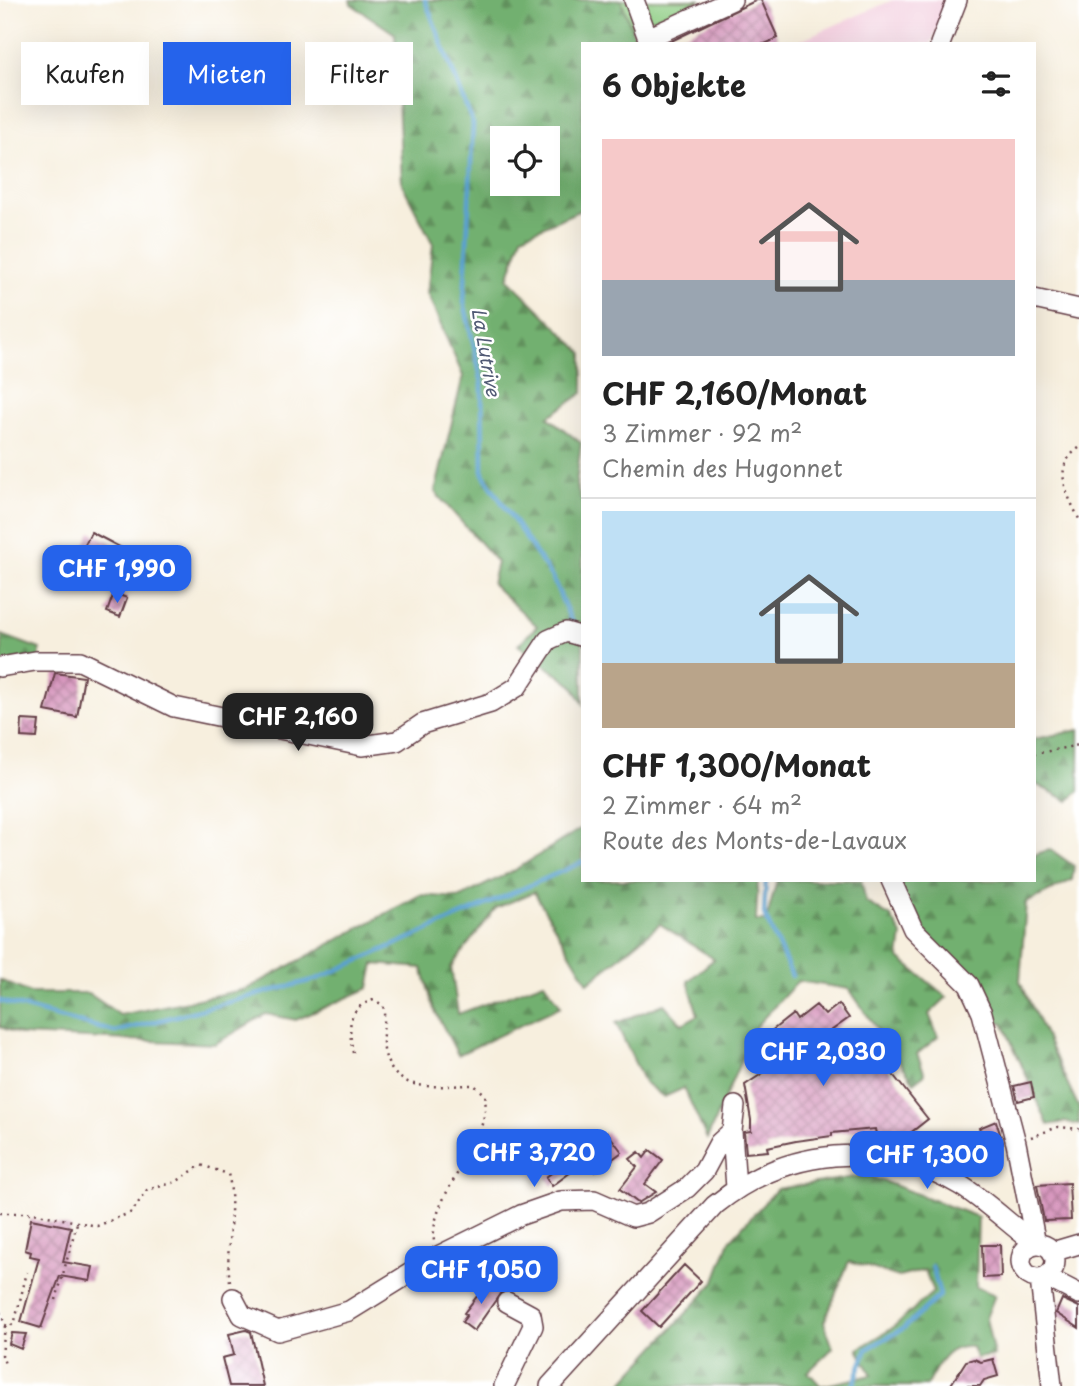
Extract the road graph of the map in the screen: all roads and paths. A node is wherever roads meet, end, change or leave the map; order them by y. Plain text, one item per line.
1 (634, 0) edge
2 (732, 0) edge
3 (957, 0) edge
4 (649, 41) edge
5 (941, 42) edge
6 (1036, 299) edge
7 (1079, 309) edge
8 (1079, 448) edge
9 (1079, 519) edge
10 (581, 637) edge
11 (0, 667) edge
12 (1079, 745) edge
13 (1036, 754) edge
14 (892, 882) edge
15 (353, 1053) dead end
16 (735, 1106) dead end
17 (1079, 1129) edge
18 (732, 1131) junction
19 (1022, 1141) dead end
20 (736, 1188) junction
21 (0, 1213) edge
22 (77, 1223) junction
23 (1079, 1244) edge
24 (438, 1256) junction
25 (1042, 1261) junction
26 (27, 1272) dead end
27 (1079, 1292) edge
28 (233, 1298) joint
29 (57, 1300) dead end
30 (507, 1302) dead end
31 (0, 1312) edge
32 (5, 1325) junction
33 (6, 1367) dead end
34 (504, 1386) edge
35 (550, 1386) edge
36 (1052, 1386) edge

1 - 4 street
2 - 4 street
3 - 5 street
6 - 7 street
8 - 9 path
10 - 11 street
12 - 13 path
14 - 25 street
15 - 24 path
16 - 18 street
17 - 19 path
18 - 20 street
18 - 24 street
20 - 25 street
20 - 35 street
21 - 22 path
22 - 28 path
22 - 29 path
23 - 25 street
24 - 28 street
25 - 27 street
25 - 36 street
26 - 32 path
30 - 34 street
31 - 32 path
32 - 33 path

